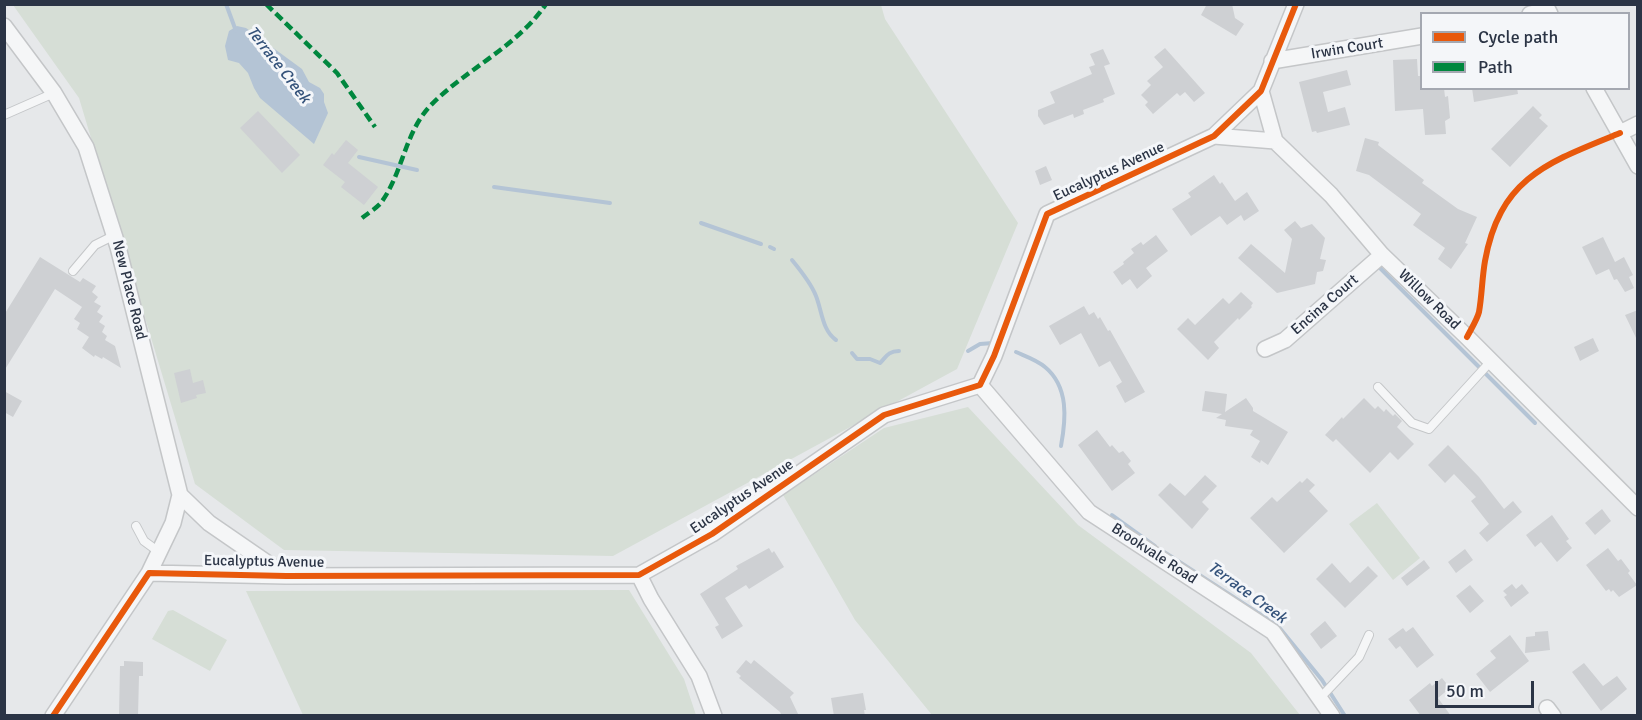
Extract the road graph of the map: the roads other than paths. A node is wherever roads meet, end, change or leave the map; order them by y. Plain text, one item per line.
1 (1296, 4) edge
2 (4, 26) edge
3 (1420, 36) edge
4 (1272, 61) junction
5 (1595, 90) edge
6 (1262, 91) junction
7 (54, 93) junction
8 (4, 115) edge
9 (1638, 124) edge
10 (1620, 133) junction
11 (1214, 136) junction
12 (1275, 141) junction
13 (1638, 166) edge
14 (115, 236) junction
15 (1382, 255) junction
16 (73, 271) dead end
17 (1265, 349) dead end
18 (1490, 363) junction
19 (980, 385) junction
20 (1378, 387) dead end
21 (180, 495) junction
22 (1638, 508) edge
23 (136, 526) dead end
24 (159, 552) junction
25 (149, 573) junction
26 (639, 574) junction
27 (286, 576) junction
28 (1369, 635) dead end
29 (1321, 697) junction
30 (53, 716) edge
31 (714, 716) edge
32 (1332, 716) edge

1 - 4 street, Eucalyptus Avenue
2 - 7 street, New Place Road
3 - 4 street, Irwin Court
4 - 6 street, Eucalyptus Avenue
5 - 10 street
6 - 11 street, Eucalyptus Avenue
6 - 12 street
7 - 8 lane
7 - 14 street, New Place Road
9 - 10 street
10 - 13 street
11 - 12 street
11 - 19 street, Eucalyptus Avenue
12 - 15 street, Willow Road
14 - 16 lane
14 - 21 street, New Place Road
15 - 17 street, Encina Court
15 - 18 street, Willow Road
18 - 20 lane
18 - 22 street, Willow Road
19 - 26 street, Eucalyptus Avenue
19 - 29 street, Brookvale Road
21 - 24 street, New Place Road
21 - 27 street, Eucalyptus Avenue
23 - 24 lane
24 - 25 street, New Place Road
25 - 27 street, Eucalyptus Avenue
25 - 30 street
26 - 27 street, Eucalyptus Avenue
26 - 31 street
28 - 29 lane
29 - 32 street, Brookvale Road

